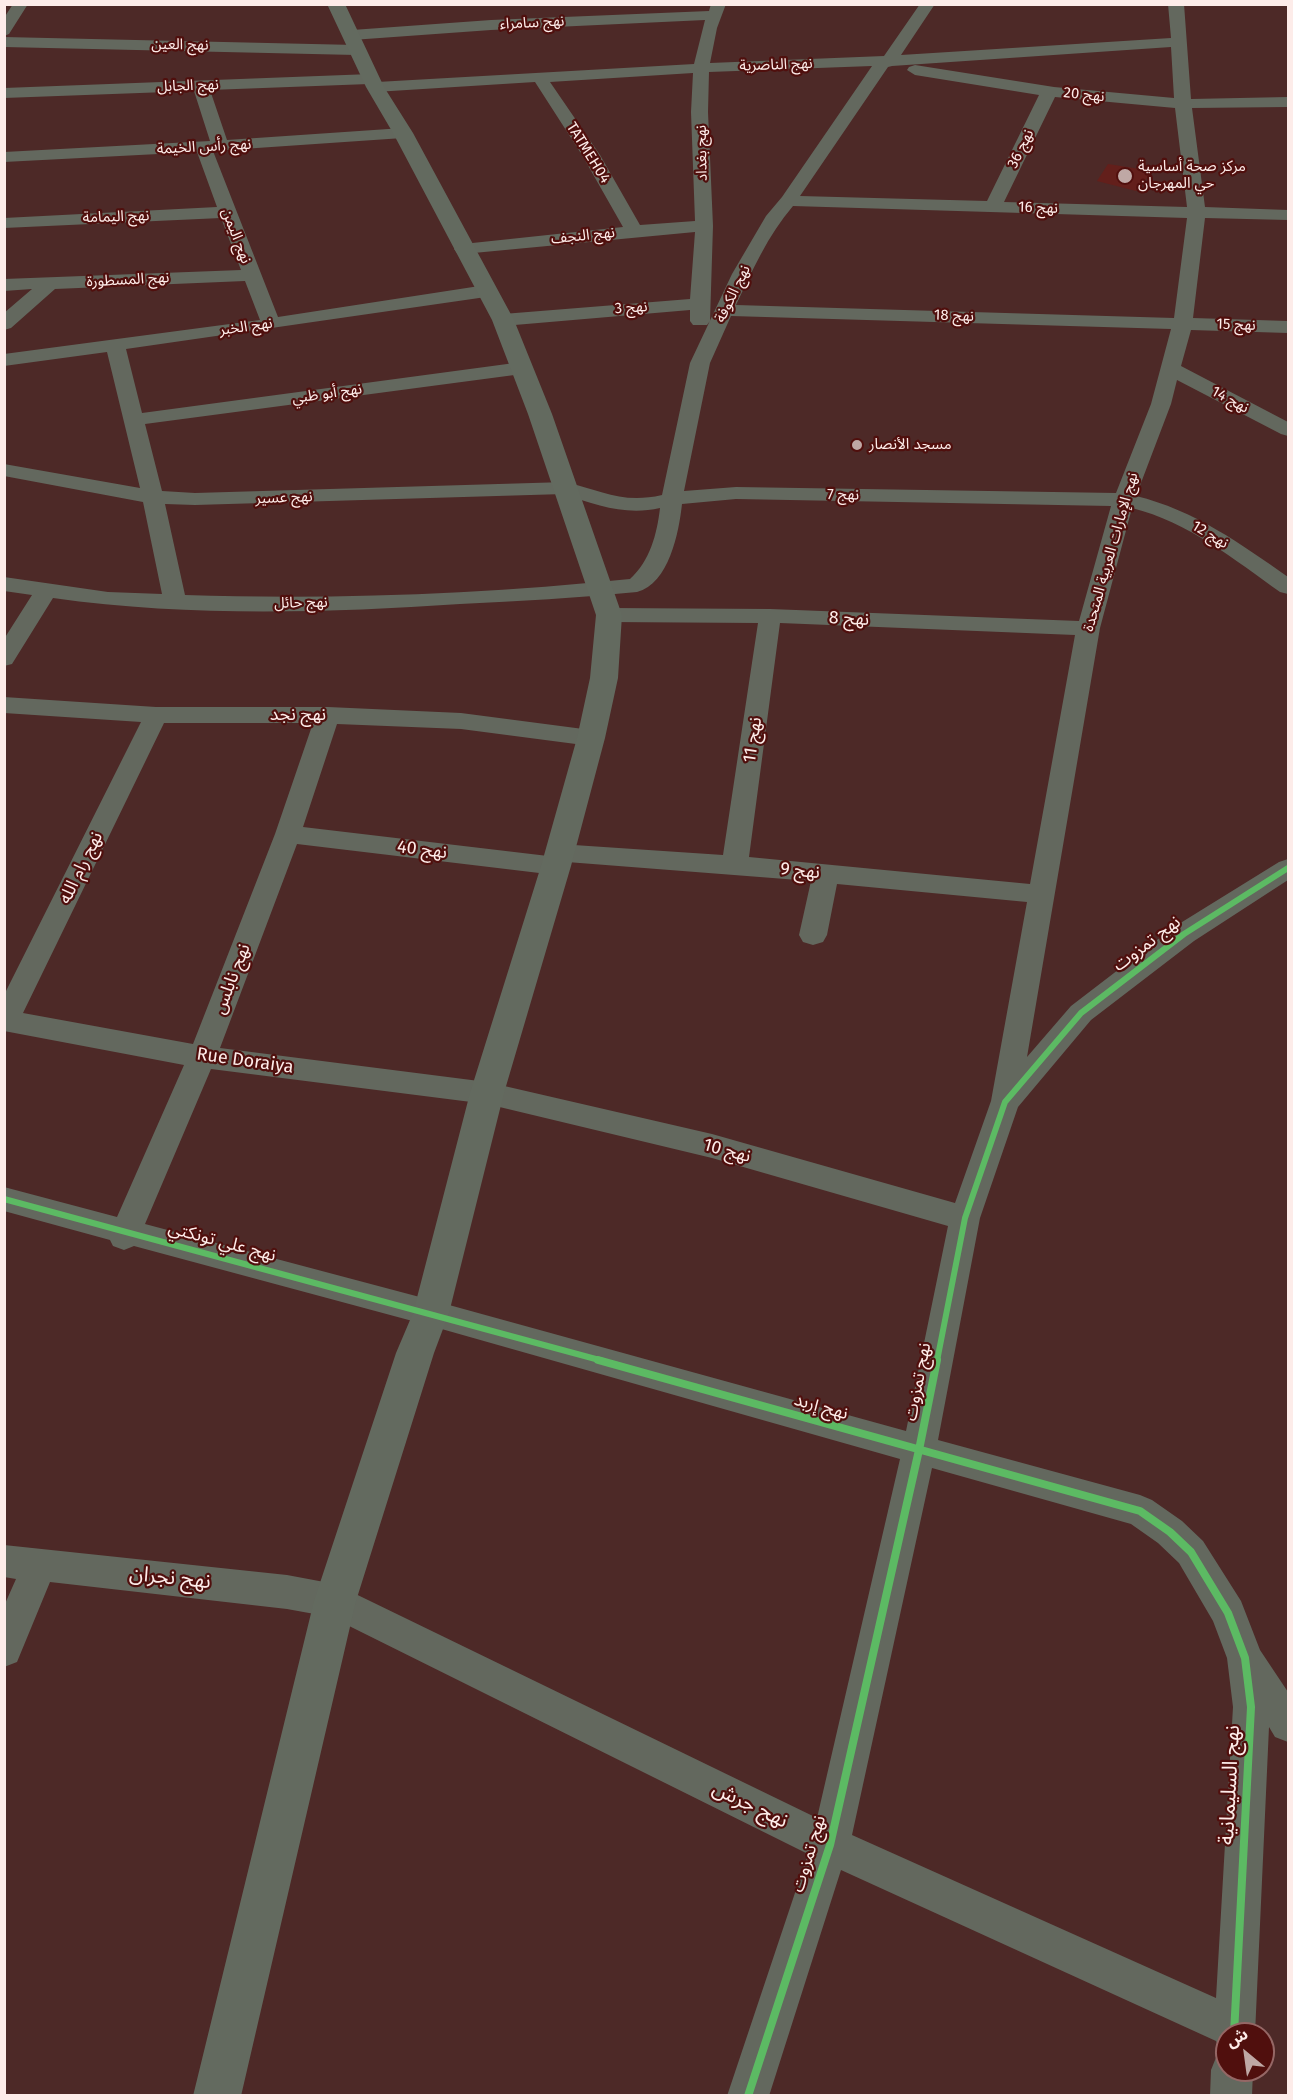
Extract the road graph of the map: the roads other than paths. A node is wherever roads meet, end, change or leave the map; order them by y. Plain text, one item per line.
1 (21, 4) edge
2 (336, 4) edge
3 (928, 4) edge
4 (1176, 4) edge
5 (716, 10) edge
6 (4, 31) edge
7 (4, 42) edge
8 (354, 42) junction
9 (1177, 42) junction
10 (885, 63) junction
11 (700, 68) junction
12 (539, 77) junction
13 (373, 83) junction
14 (201, 85) junction
15 (1049, 92) junction
16 (4, 93) edge
17 (1288, 102) edge
18 (1183, 105) junction
19 (403, 133) junction
20 (211, 147) junction
21 (4, 157) edge
22 (788, 201) junction
23 (993, 207) junction
24 (227, 212) junction
25 (1197, 212) junction
26 (1288, 215) edge
27 (4, 223) edge
28 (704, 226) junction
29 (634, 231) junction
30 (463, 249) junction
31 (252, 275) junction
32 (49, 284) junction
33 (4, 285) edge
34 (486, 291) junction
35 (699, 304) junction
36 (725, 310) junction
37 (503, 320) junction
38 (1183, 322) junction
39 (4, 324) edge
40 (271, 324) junction
41 (1288, 327) edge
42 (115, 345) junction
43 (4, 360) edge
44 (700, 363) junction
45 (522, 368) junction
46 (1172, 369) junction
47 (132, 420) junction
48 (1288, 430) edge
49 (4, 470) edge
50 (566, 488) junction
51 (153, 497) junction
52 (672, 499) junction
53 (1124, 500) junction
54 (4, 584) edge
55 (1287, 584) edge
56 (46, 591) junction
57 (604, 602) junction
58 (175, 603) junction
59 (770, 616) junction
60 (1088, 628) junction
61 (4, 659) edge
62 (4, 705) edge
63 (156, 715) junction
64 (328, 715) junction
65 (591, 738) junction
66 (288, 834) junction
67 (558, 860) junction
68 (735, 865) junction
69 (1288, 868) edge
70 (826, 874) junction
71 (1040, 894) junction
72 (813, 935) dead end
73 (5, 1020) edge
74 (202, 1057) junction
75 (486, 1093) junction
76 (1005, 1102) junction
77 (4, 1199) edge
78 (965, 1218) junction
79 (126, 1235) junction
80 (431, 1313) junction
81 (920, 1450) junction
82 (1191, 1552) joint
83 (4, 1560) edge
84 (40, 1564) junction
85 (335, 1601) junction
86 (4, 1650) edge
87 (1245, 1658) junction
88 (1288, 1724) edge
89 (830, 1845) junction
90 (1215, 2022) edge
91 (1234, 2022) edge
92 (217, 2096) edge
93 (748, 2096) edge

1 - 6 street
2 - 8 main road
3 - 10 street, نهج الكوفة
4 - 9 street, نهج الإمارات العربية المتحدة
5 - 8 street, نهج سامراء
5 - 11 street, نهج بغداد
7 - 8 street, نهج العين
8 - 13 main road
9 - 10 street, نهج الناصرية
9 - 18 street, نهج الإمارات العربية المتحدة
10 - 11 street, نهج الناصرية
10 - 15 street, نهج 20
10 - 22 street, نهج الكوفة
11 - 12 street, نهج الناصرية
11 - 28 street, نهج بغداد
12 - 13 street, نهج الناصرية
12 - 29 street, TATMEH04
13 - 14 street, نهج الجابل
13 - 19 main road
14 - 16 street, نهج الجابل
14 - 20 street, نهج اليمن
15 - 18 street, نهج 20
15 - 23 street, نهج 36
17 - 18 street, نهج 20
18 - 25 street, نهج الإمارات العربية المتحدة
19 - 20 street, نهج رأس الخيمة
19 - 30 main road
20 - 21 street, نهج رأس الخيمة
20 - 24 street, نهج اليمن
22 - 23 street, نهج 16
22 - 36 street, نهج الكوفة
23 - 25 street, نهج 16
24 - 27 street, نهج اليمامة
24 - 31 street, نهج اليمن
25 - 26 street, نهج 16
25 - 38 street, نهج الإمارات العربية المتحدة
28 - 29 street, نهج النجف
28 - 35 street, نهج بغداد
29 - 30 street, نهج النجف
30 - 34 main road
31 - 32 street, نهج المسطورة
31 - 40 street, نهج اليمن
32 - 33 street, نهج المسطورة
32 - 39 street
34 - 37 main road
34 - 40 street, نهج الخبر
35 - 37 street, نهج 3
35 - 44 street
36 - 38 street, نهج 18
36 - 44 street, نهج الكوفة
37 - 45 main road
38 - 41 street, نهج 15
38 - 46 street, نهج الإمارات العربية المتحدة
40 - 42 street, نهج الخبر
42 - 43 street, نهج الخبر
42 - 47 street
44 - 52 street, نهج الكوفة
45 - 47 street, نهج أبو ظبي
45 - 50 main road
46 - 48 street, نهج 14
46 - 53 street, نهج الإمارات العربية المتحدة
47 - 51 street
49 - 51 street, نهج عسير
50 - 51 street, نهج عسير
50 - 52 street, نهج 7
50 - 57 main road
51 - 58 street
52 - 53 street, نهج 7
52 - 57 street, نهج الكوفة
53 - 55 street, نهج 12
53 - 60 street, نهج الإمارات العربية المتحدة
54 - 56 street, نهج حائل
56 - 58 street, نهج حائل
56 - 61 street
57 - 58 street, نهج حائل
57 - 59 street, نهج 8
57 - 65 main road
59 - 60 street, نهج 8
59 - 68 street, نهج 11
60 - 71 street, نهج الإمارات العربية المتحدة
62 - 63 street, نهج نجد
63 - 64 street, نهج نجد
63 - 73 street, نهج رام الله
64 - 65 street, نهج نجد
64 - 66 street, نهج نابلس
65 - 67 main road
66 - 67 street, نهج 40
66 - 74 street, نهج نابلس
67 - 68 street, نهج 9
67 - 75 main road
68 - 70 street, نهج 9
69 - 76 street, نهج تمزوت
70 - 71 street, نهج 9
70 - 72 street
71 - 76 street, نهج الإمارات العربية المتحدة
73 - 74 street, Rue Doraiya
74 - 75 street, Rue Doraiya
74 - 79 street, نهج نابلس
75 - 78 street, نهج 10
75 - 80 main road
76 - 78 street, نهج تمزوت
77 - 79 street, نهج علي تونكتي
78 - 81 street, نهج تمزوت
79 - 80 street, نهج علي تونكتي
80 - 81 street, نهج إربد
80 - 85 main road
81 - 82 street, نهج إربد
81 - 89 street, نهج تمزوت
82 - 87 street, نهج السليمانية
83 - 84 street, نهج نجران
84 - 85 street, نهج نجران
84 - 86 street
85 - 89 street, نهج جرش
85 - 92 main road
87 - 88 street
87 - 91 street, نهج السليمانية
89 - 90 street, نهج جرش
89 - 93 street, نهج تمزوت

